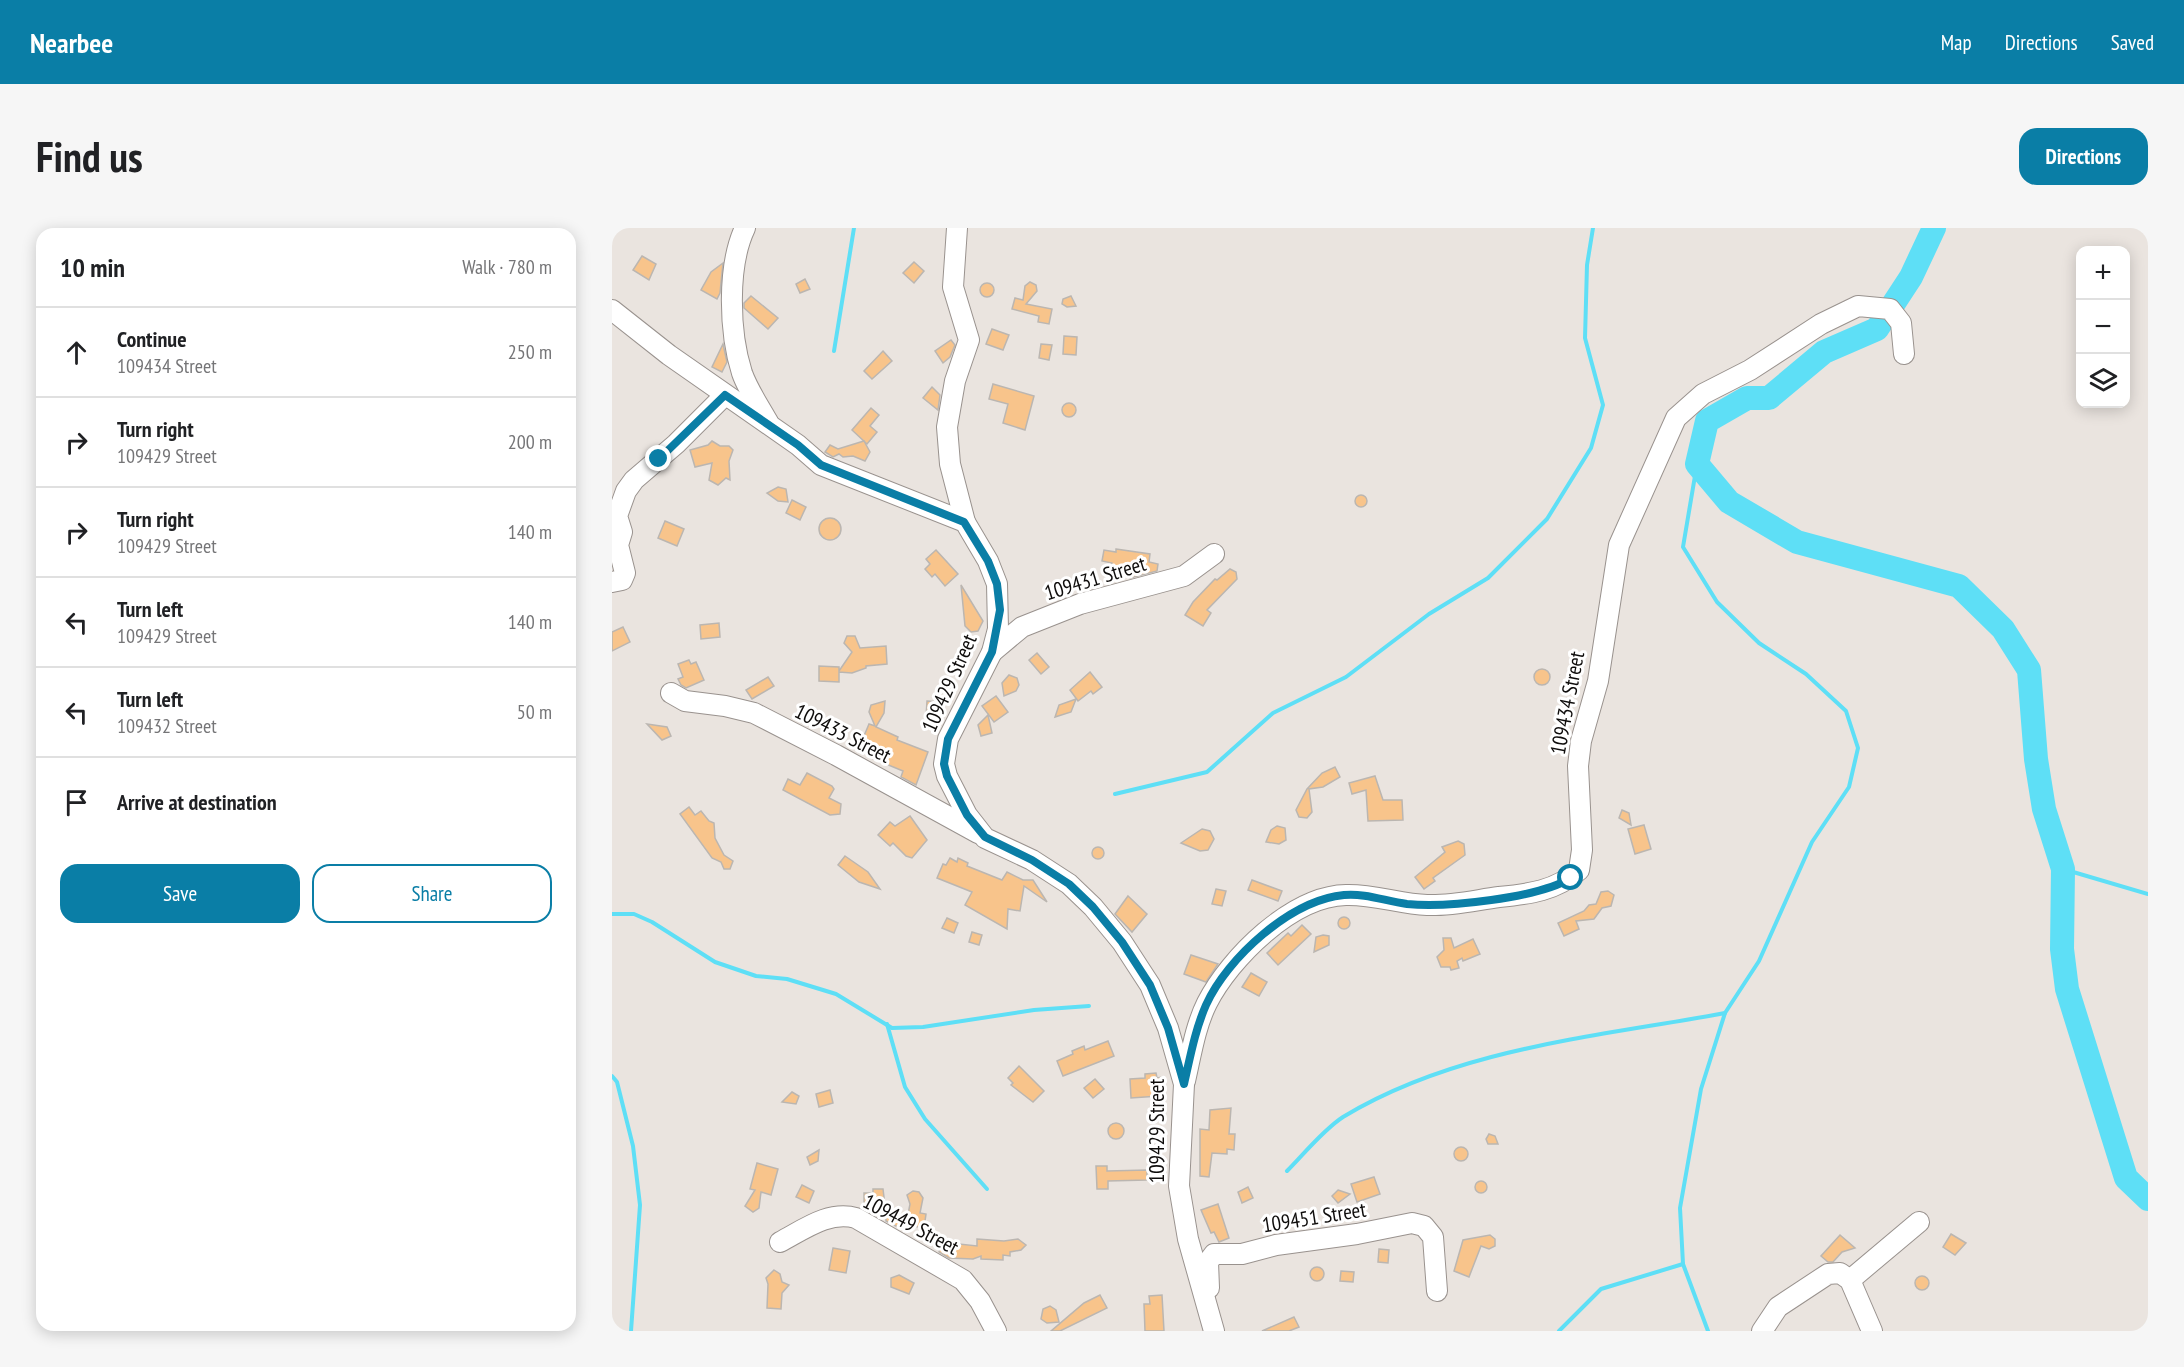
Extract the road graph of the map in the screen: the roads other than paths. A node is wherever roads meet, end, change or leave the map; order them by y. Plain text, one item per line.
1 (745, 228) edge
2 (957, 228) edge
3 (612, 310) edge
4 (1904, 354) dead end
5 (725, 395) junction
6 (769, 424) junction
7 (964, 522) junction
8 (617, 530) edge
9 (1214, 554) dead end
10 (612, 582) edge
11 (992, 652) junction
12 (671, 693) dead end
13 (985, 837) junction
14 (1184, 1084) junction
15 (1919, 1222) dead end
16 (780, 1242) dead end
17 (1850, 1280) junction
18 (1437, 1291) dead end
19 (1213, 1327) edge
20 (996, 1331) edge
21 (1762, 1331) edge
22 (1872, 1331) edge

1 - 6 street
2 - 7 street
3 - 5 street
4 - 14 street, 109434 Street
5 - 6 street
5 - 8 street
6 - 7 street
7 - 11 street, 109429 Street
8 - 10 street
9 - 11 street, 109431 Street
11 - 13 street, 109429 Street
12 - 13 street, 109433 Street
13 - 14 street, 109429 Street
14 - 19 street, 109429 Street
15 - 17 street
16 - 20 street, 109449 Street
17 - 21 street
17 - 22 street
18 - 19 street, 109451 Street

